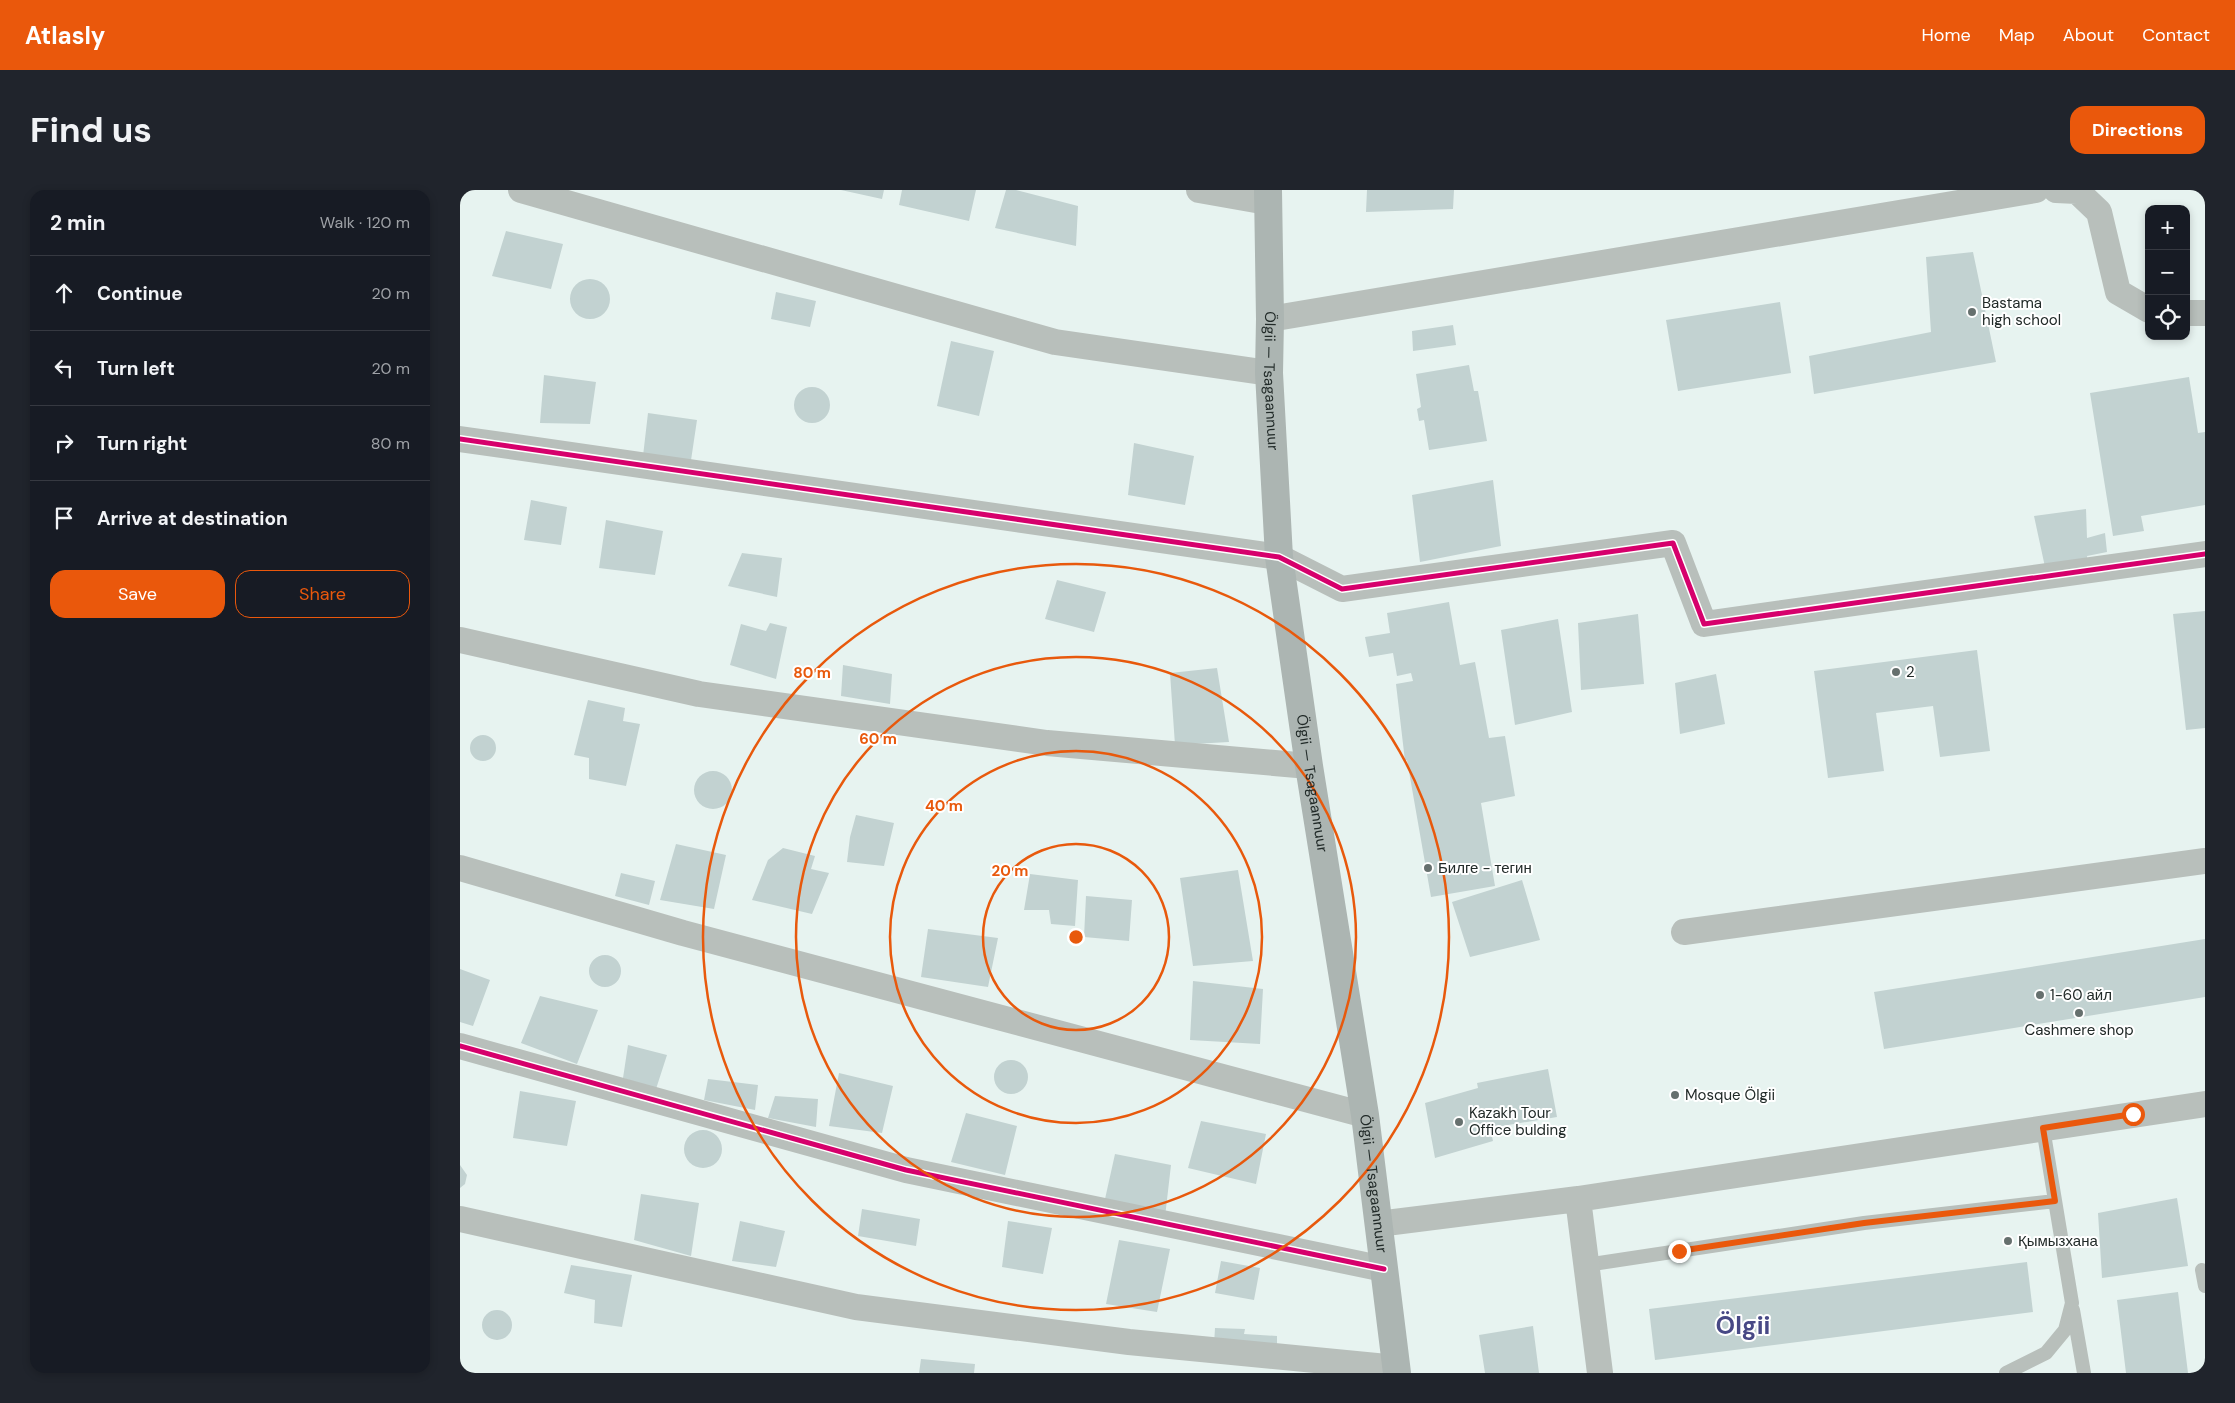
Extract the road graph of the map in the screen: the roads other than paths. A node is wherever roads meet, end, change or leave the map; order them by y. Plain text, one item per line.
1 (521, 190) edge
2 (1199, 190) edge
3 (2036, 190) edge
4 (2056, 190) edge
5 (1267, 196) edge
6 (2145, 308) edge
7 (2190, 313) edge
8 (2205, 313) edge
9 (1270, 319) junction
10 (1269, 373) junction
11 (460, 440) edge
12 (2205, 554) edge
13 (1279, 557) junction
14 (460, 640) edge
15 (1309, 766) junction
16 (2205, 861) edge
17 (460, 868) edge
18 (1684, 932) dead end
19 (460, 1046) edge
20 (2205, 1104) edge
21 (1365, 1115) junction
22 (2043, 1128) junction
23 (1578, 1199) junction
24 (2055, 1201) junction
25 (460, 1219) edge
26 (1378, 1224) junction
27 (1586, 1265) junction
28 (1384, 1269) junction
29 (2202, 1270) dead end
30 (2205, 1286) edge
31 (2072, 1303) junction
32 (1397, 1370) edge
33 (1600, 1373) edge
34 (2006, 1373) edge
35 (2084, 1373) edge

1 - 10 street
2 - 5 street
3 - 9 street
4 - 6 street
5 - 9 highway, Ölgii — Tsagaannuur
7 - 8 street
9 - 10 highway, Ölgii — Tsagaannuur
10 - 13 highway, Ölgii — Tsagaannuur
11 - 13 street
12 - 13 street
13 - 15 highway, Ölgii — Tsagaannuur
14 - 15 street
15 - 21 highway, Ölgii — Tsagaannuur
16 - 18 street
17 - 21 street
19 - 28 street
20 - 22 street
21 - 26 highway, Ölgii — Tsagaannuur
22 - 23 street
22 - 24 lane
23 - 26 street
23 - 27 street
24 - 27 lane
24 - 31 lane
25 - 32 street
26 - 28 highway, Ölgii — Tsagaannuur
27 - 33 street
28 - 32 highway, Ölgii — Tsagaannuur
29 - 30 lane
31 - 34 lane
31 - 35 lane

